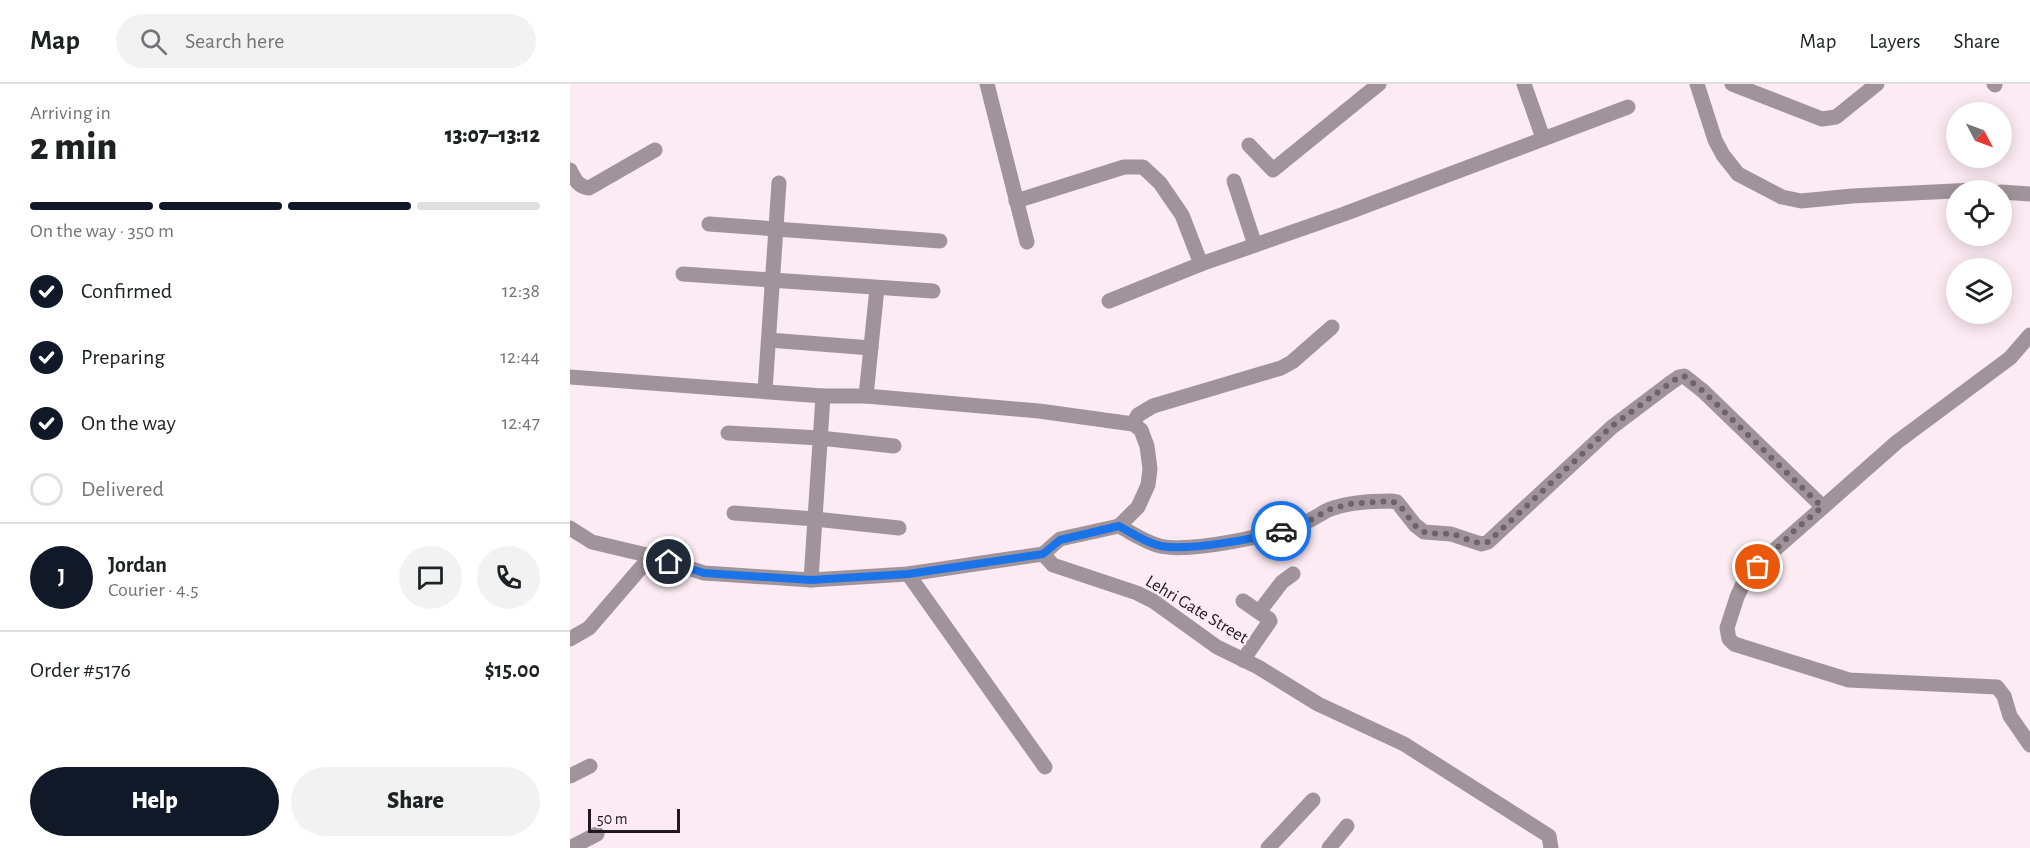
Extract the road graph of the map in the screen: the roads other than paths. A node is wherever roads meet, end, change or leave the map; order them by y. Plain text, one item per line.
1 (987, 84) edge
2 (1379, 84) edge
3 (1524, 84) edge
4 (1697, 84) edge
5 (1732, 84) edge
6 (1877, 84) edge
7 (1628, 107) dead end
8 (1543, 138) junction
9 (1249, 145) dead end
10 (655, 150) dead end
11 (570, 170) edge
12 (1234, 181) dead end
13 (779, 183) dead end
14 (1946, 191) edge
15 (2012, 193) edge
16 (2030, 194) edge
17 (1016, 201) junction
18 (709, 224) dead end
19 (776, 228) junction
20 (940, 241) dead end
21 (1027, 242) dead end
22 (1256, 245) junction
23 (1201, 264) junction
24 (683, 274) dead end
25 (773, 280) junction
26 (877, 288) junction
27 (933, 291) dead end
28 (1109, 301) dead end
29 (1332, 327) dead end
30 (2030, 335) edge
31 (769, 340) junction
32 (871, 348) junction
33 (570, 377) edge
34 (765, 391) junction
35 (823, 396) junction
36 (866, 396) junction
37 (1133, 423) junction
38 (728, 433) dead end
39 (820, 438) junction
40 (894, 446) dead end
41 (1822, 507) junction
42 (734, 513) dead end
43 (815, 519) junction
44 (1119, 526) junction
45 (570, 528) edge
46 (899, 528) dead end
47 (1043, 554) junction
48 (651, 556) junction
49 (908, 574) junction
50 (1293, 574) dead end
51 (811, 580) junction
52 (1243, 601) dead end
53 (1259, 612) junction
54 (570, 639) edge
55 (1243, 660) junction
56 (2030, 745) edge
57 (590, 766) dead end
58 (1046, 767) dead end
59 (570, 776) edge
60 (1313, 800) dead end
61 (1347, 826) dead end
62 (597, 834) dead end
63 (570, 848) edge
64 (1268, 848) edge
65 (1329, 848) edge
66 (1551, 848) edge

1 - 17 street
2 - 9 street
3 - 8 street
4 - 14 street
5 - 6 street
7 - 8 street
8 - 22 street
10 - 11 street
12 - 22 street
13 - 19 street
15 - 16 street
17 - 21 street
17 - 23 street
18 - 19 street
19 - 20 street
19 - 25 street
22 - 23 street
23 - 28 street
24 - 25 street
25 - 26 street
25 - 31 street
26 - 27 street
26 - 32 street
29 - 37 street
30 - 41 street
31 - 32 street
31 - 34 street
32 - 36 street
33 - 34 street
34 - 35 street
35 - 36 street
35 - 39 street
36 - 37 street
37 - 44 street
38 - 39 street
39 - 40 street
39 - 43 street
41 - 44 street
41 - 56 street
42 - 43 street
43 - 46 street
43 - 51 street
44 - 47 street
45 - 48 street
47 - 49 street
47 - 55 street, Lehri Gate Street
48 - 51 street
48 - 54 street
49 - 51 street
49 - 58 street
50 - 53 street
52 - 53 street
53 - 55 street
55 - 66 street, Lehri Gate Street
57 - 59 street
60 - 64 street
61 - 65 street
62 - 63 street

